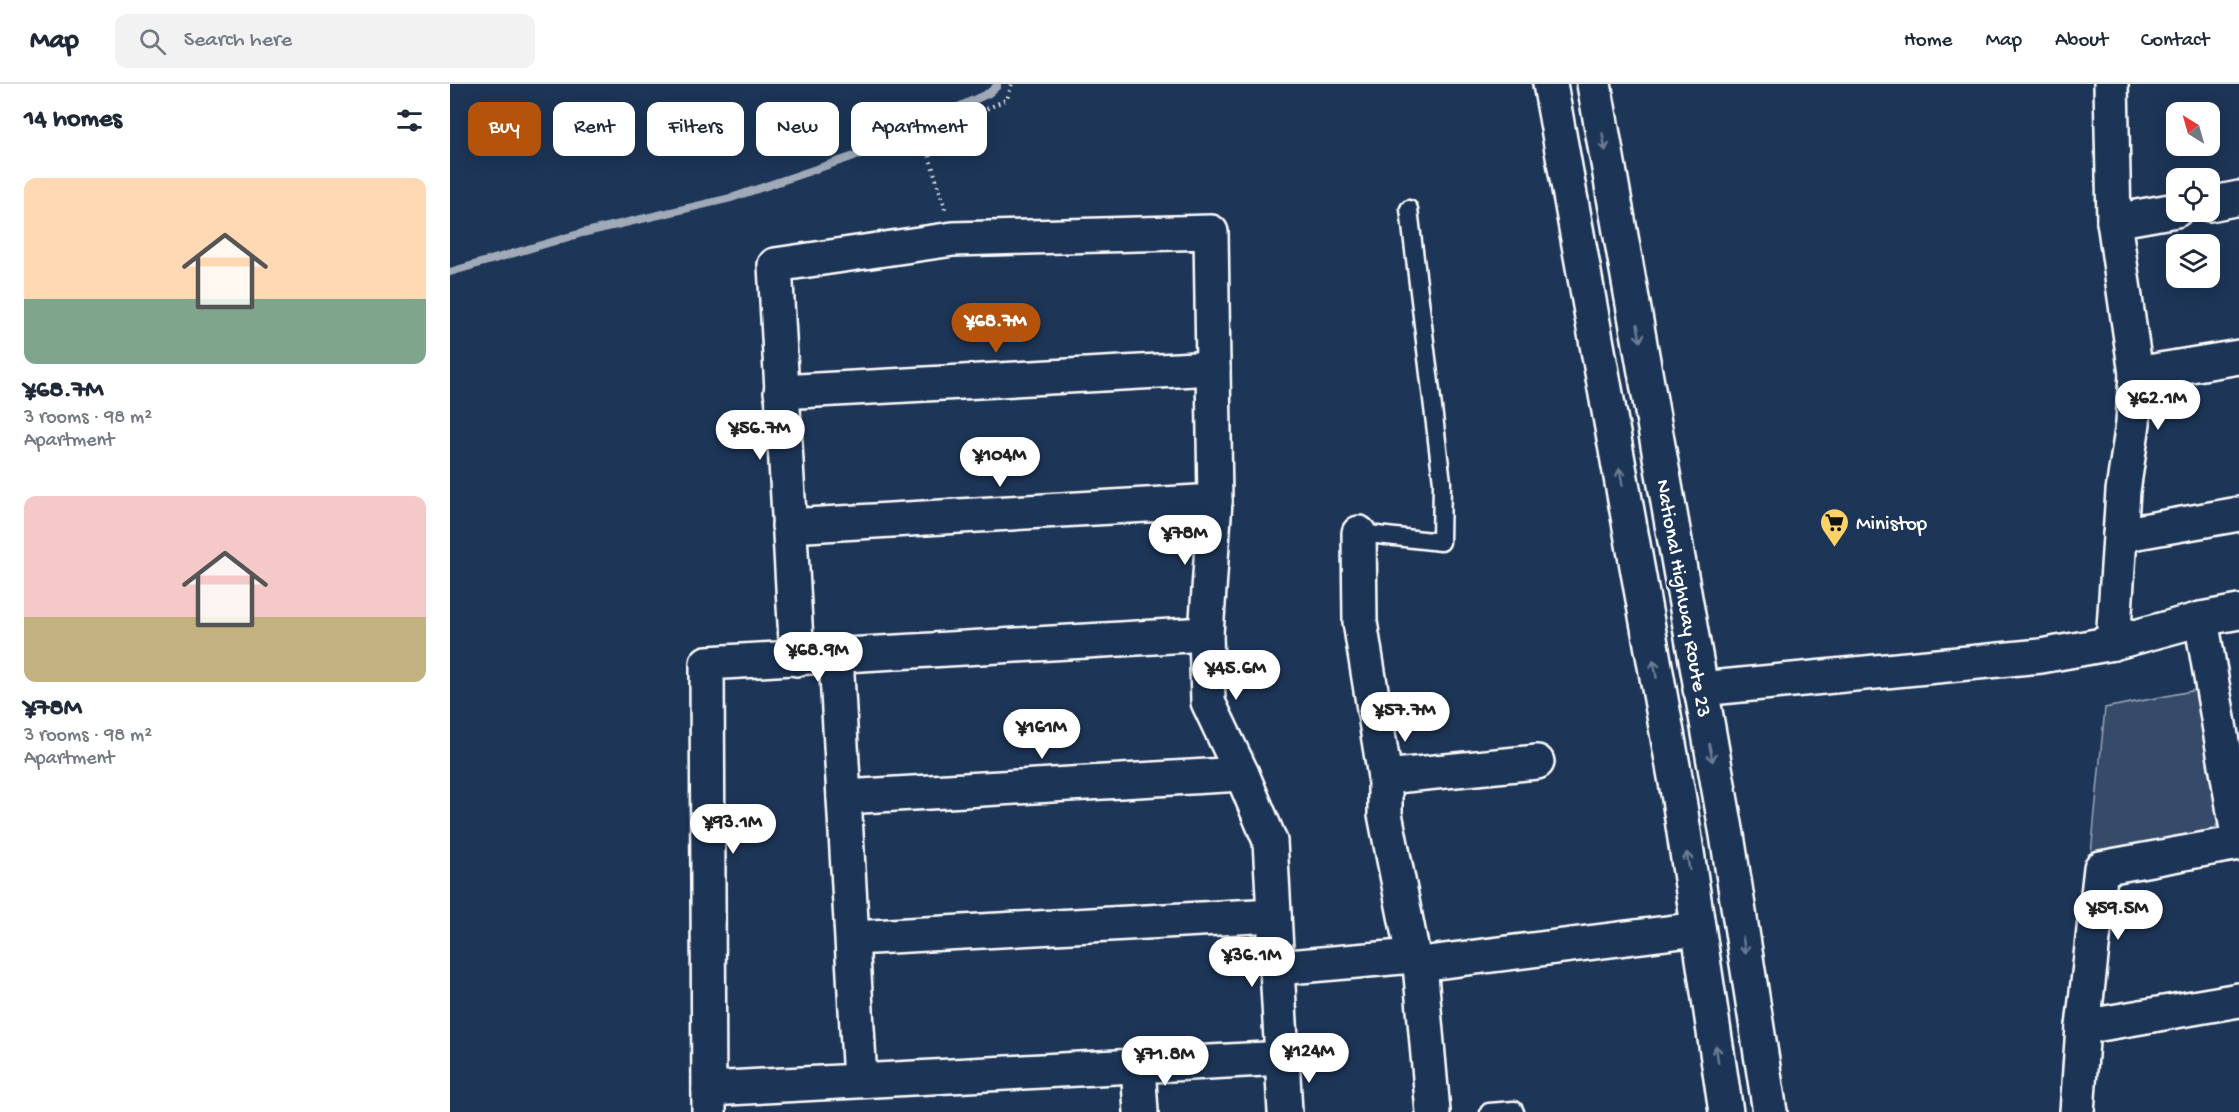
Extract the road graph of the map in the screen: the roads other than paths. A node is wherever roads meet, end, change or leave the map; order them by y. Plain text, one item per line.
1 (1550, 84) edge
2 (1594, 84) edge
3 (2111, 84) edge
4 (2239, 198) edge
5 (2220, 202) edge
6 (1409, 209) dead end
7 (2166, 212) edge
8 (2115, 221) junction
9 (2239, 357) edge
10 (1213, 368) junction
11 (2136, 374) junction
12 (781, 392) junction
13 (1215, 501) junction
14 (2239, 514) edge
15 (789, 526) junction
16 (1359, 533) joint
17 (2120, 535) junction
18 (2239, 612) edge
19 (2200, 619) junction
20 (1206, 634) junction
21 (2113, 643) junction
22 (836, 657) junction
23 (797, 659) junction
24 (1700, 689) junction
25 (1537, 762) dead end
26 (1242, 774) junction
27 (1385, 777) junction
28 (844, 797) junction
29 (2239, 842) edge
30 (1274, 915) junction
31 (1698, 929) junction
32 (853, 938) junction
33 (1417, 960) junction
34 (1277, 968) junction
35 (2239, 1000) edge
36 (2083, 1027) junction
37 (1282, 1058) junction
38 (1138, 1066) junction
39 (860, 1080) junction
40 (709, 1101) edge
41 (1141, 1112) edge
42 (1285, 1112) edge
43 (1433, 1112) edge
44 (1489, 1112) edge
45 (1515, 1112) edge
46 (1726, 1112) edge
47 (1770, 1112) edge
48 (2077, 1112) edge

31 -> 1 main road, National Highway Route 23
2 -> 24 main road, National Highway Route 23
3 - 8 main road
4 - 5 main road
6 - 16 lane
7 - 8 main road
8 - 11 main road
9 - 11 main road
10 - 12 main road
10 - 12 main road
10 - 13 main road
11 - 17 main road
12 - 15 main road
13 - 15 main road
13 - 20 main road
14 - 17 main road
15 - 23 main road
16 - 27 main road
17 - 21 main road
18 - 19 main road
19 - 21 main road
19 - 29 main road
20 - 22 main road
20 - 26 main road
21 - 24 main road
22 - 23 main road
22 - 28 main road
23 - 40 main road
24 -> 47 main road, National Highway Route 23
25 - 27 main road
26 - 28 main road
26 - 30 main road
27 - 33 main road
28 - 32 main road
29 - 36 main road
30 - 32 main road
30 - 34 main road
31 - 33 main road
46 -> 31 main road, National Highway Route 23
32 - 39 main road
33 - 34 main road
33 - 43 main road
34 - 37 main road
35 - 36 main road
36 - 48 main road
37 - 38 main road
37 - 42 main road
38 - 39 main road
38 - 41 main road
39 - 40 main road
44 - 45 lane

